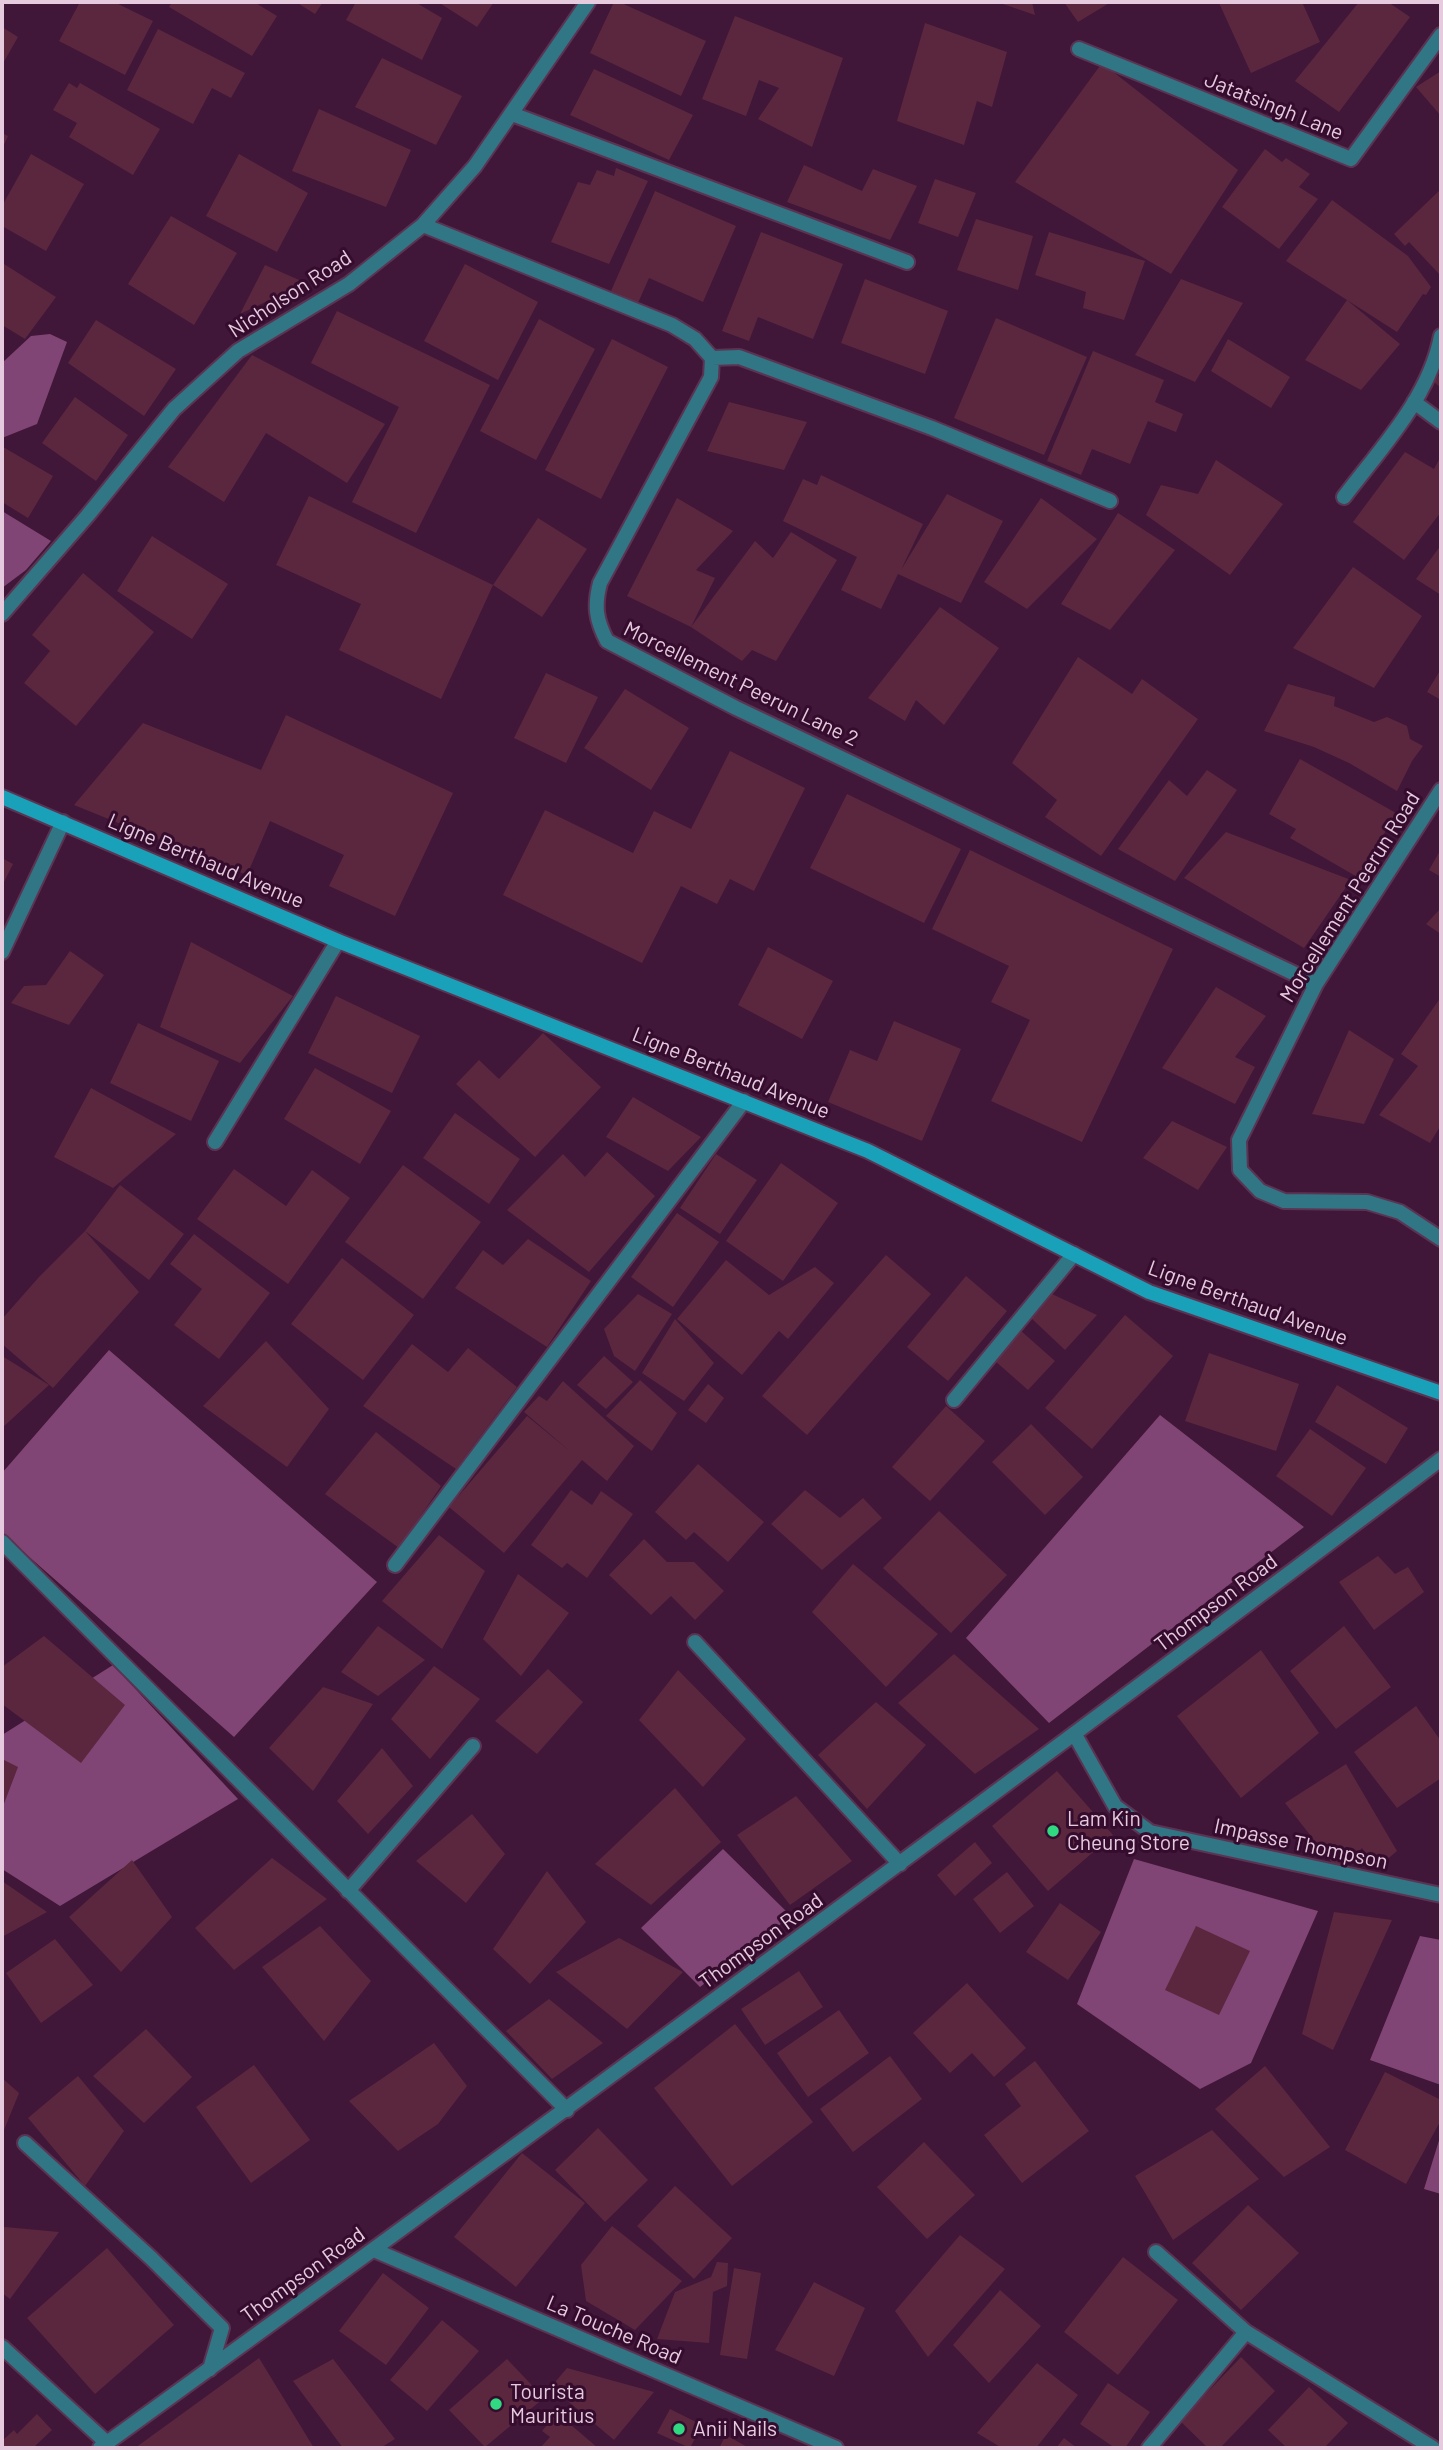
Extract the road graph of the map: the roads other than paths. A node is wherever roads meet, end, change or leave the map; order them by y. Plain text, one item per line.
1 (588, 2) edge
2 (1441, 35) edge
3 (1079, 49) dead end
4 (512, 114) junction
5 (423, 225) junction
6 (907, 262) dead end
7 (1441, 336) edge
8 (712, 358) junction
9 (1415, 402) junction
10 (1441, 422) edge
11 (1344, 497) dead end
12 (1110, 501) dead end
13 (2, 614) edge
14 (1441, 790) edge
15 (2, 797) edge
16 (63, 822) junction
17 (338, 941) junction
18 (2, 952) edge
19 (1316, 984) junction
20 (744, 1101) junction
21 (215, 1142) dead end
22 (1441, 1239) edge
23 (1074, 1254) junction
24 (1441, 1393) edge
25 (954, 1400) dead end
26 (1441, 1460) edge
27 (2, 1542) edge
28 (395, 1564) dead end
29 (695, 1642) dead end
30 (1075, 1735) junction
31 (473, 1746) dead end
32 (901, 1864) junction
33 (348, 1891) junction
34 (1441, 1895) edge
35 (567, 2110) junction
36 (25, 2143) dead end
37 (374, 2250) junction
38 (1156, 2252) dead end
39 (1246, 2332) junction
40 (2, 2347) edge
41 (210, 2369) junction
42 (104, 2446) edge
43 (836, 2448) edge
44 (1149, 2448) edge
45 (1433, 2448) edge

1 - 4 street, Nicholson Road
2 - 3 street, Jatatsingh Lane
4 - 5 street, Nicholson Road
4 - 6 street
5 - 8 street
5 - 13 street, Nicholson Road
7 - 9 street
8 - 12 street
8 - 19 street, Morcellement Peerun Lane 2
9 - 10 street
9 - 11 street
14 - 19 street, Morcellement Peerun Road
15 - 16 street, Ligne Berthaud Avenue
16 - 17 street, Ligne Berthaud Avenue
16 - 18 street
17 - 20 street, Ligne Berthaud Avenue
17 - 21 street
19 - 22 street, Morcellement Peerun Road
20 - 23 street, Ligne Berthaud Avenue
20 - 28 street
23 - 24 street, Ligne Berthaud Avenue
23 - 25 street
26 - 30 street, Thompson Road
27 - 33 street
29 - 32 street
30 - 32 street, Thompson Road
30 - 34 street, Impasse Thompson
31 - 33 street
32 - 35 street, Thompson Road
33 - 35 street
35 - 37 street, Thompson Road
36 - 41 street
37 - 41 street, Thompson Road
37 - 43 street, La Touche Road
38 - 39 street
39 - 44 street
39 - 45 street
40 - 42 street
41 - 42 street, Thompson Road

